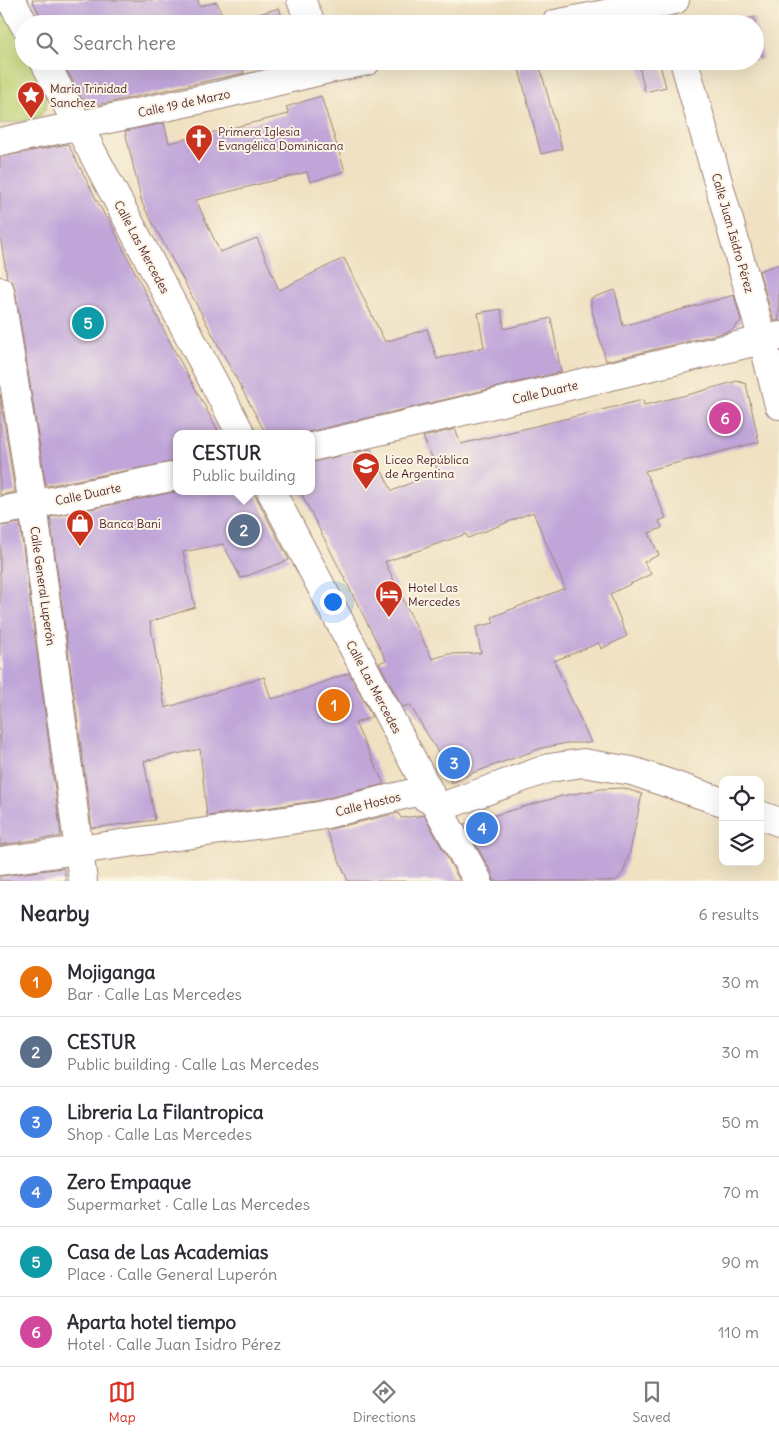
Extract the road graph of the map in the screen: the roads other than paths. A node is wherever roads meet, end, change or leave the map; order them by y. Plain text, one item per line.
1 (11, 0) edge
2 (301, 0) edge
3 (671, 6) edge
4 (19, 15) edge
5 (307, 15) edge
6 (614, 15) edge
7 (49, 70) edge
8 (309, 70) edge
9 (687, 70) edge
10 (78, 124) junction
11 (0, 142) edge
12 (0, 291) edge
13 (771, 338) edge
14 (779, 405) edge
15 (238, 430) edge
16 (315, 446) edge
17 (173, 477) edge
18 (273, 495) edge
19 (32, 505) junction
20 (0, 511) edge
21 (719, 801) edge
22 (435, 803) junction
23 (764, 817) edge
24 (779, 822) edge
25 (79, 849) junction
26 (0, 862) edge
27 (83, 881) edge
28 (478, 881) edge

1 - 4 street
2 - 5 street
3 - 6 street
7 - 10 street, Calle Las Mercedes
8 - 10 street, Calle 19 de Marzo
9 - 13 street, Calle Juan Isidro Pérez
10 - 11 street, Calle 19 de Marzo
10 - 15 street, Calle Las Mercedes
12 - 19 street, Calle General Luperón
13 - 14 street, Calle Juan Isidro Pérez
13 - 16 street, Calle Duarte
17 - 19 street, Calle Duarte
18 - 22 street, Calle Las Mercedes
19 - 20 street, Calle Duarte
19 - 25 street, Calle General Luperón
21 - 22 street
22 - 25 street, Calle Hostos
22 - 28 street, Calle Las Mercedes
23 - 24 street
25 - 26 street, Calle Hostos
25 - 27 street, Calle General Luperón

